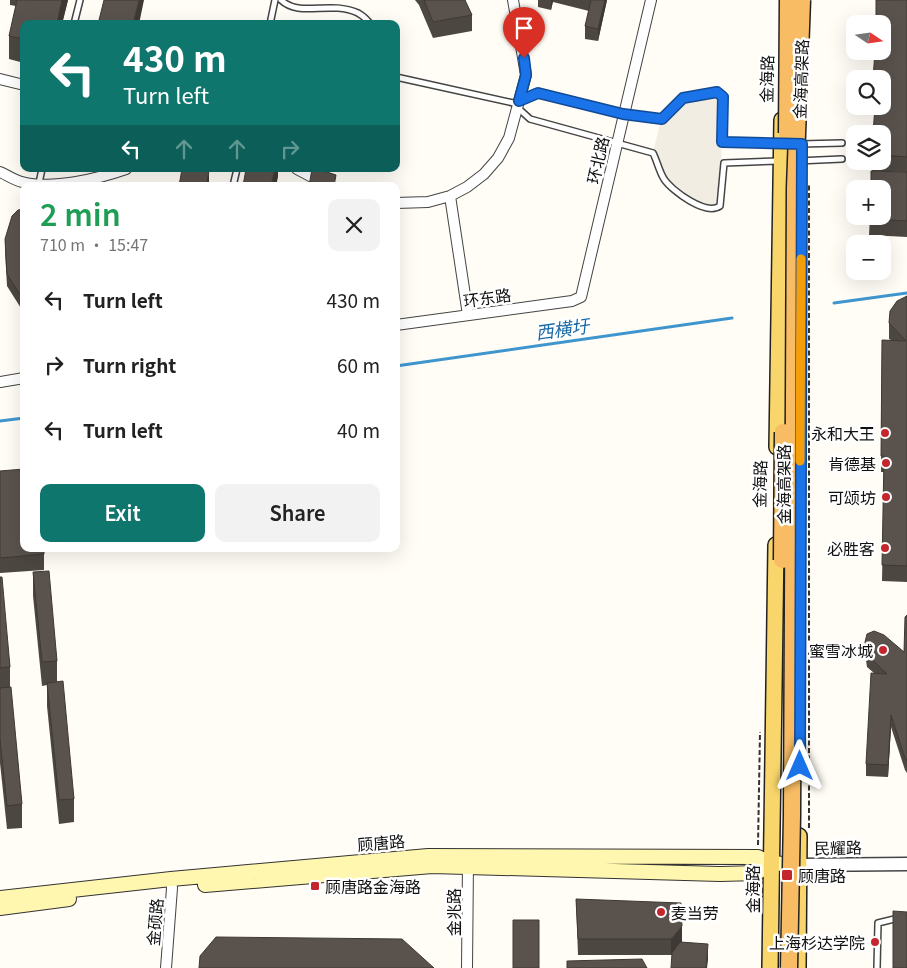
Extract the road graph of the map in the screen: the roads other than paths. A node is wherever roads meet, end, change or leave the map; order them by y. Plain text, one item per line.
1 (80, 0) edge
2 (276, 0) edge
3 (281, 0) edge
4 (514, 0) edge
5 (651, 0) edge
6 (784, 0) edge
7 (788, 0) edge
8 (802, 0) edge
9 (807, 0) edge
10 (75, 20) edge
11 (271, 20) edge
12 (365, 20) edge
13 (400, 77) edge
14 (0, 80) edge
15 (20, 83) edge
16 (518, 104) junction
17 (623, 114) junction
18 (617, 142) junction
19 (782, 143) junction
20 (842, 143) dead end
21 (802, 144) junction
22 (842, 159) dead end
23 (782, 161) junction
24 (802, 161) junction
25 (0, 172) edge
26 (117, 172) edge
27 (303, 172) edge
28 (22, 182) edge
29 (68, 182) edge
30 (321, 182) edge
31 (450, 196) junction
32 (400, 203) edge
33 (581, 298) joint
34 (468, 315) junction
35 (400, 324) edge
36 (20, 379) edge
37 (0, 382) edge
38 (764, 860) junction
39 (467, 861) junction
40 (907, 864) edge
41 (799, 865) junction
42 (172, 883) junction
43 (0, 898) edge
44 (0, 908) edge
45 (907, 916) edge
46 (166, 968) edge
47 (467, 968) edge
48 (770, 968) edge
49 (780, 968) edge
50 (789, 968) edge
51 (798, 968) edge
52 (877, 968) edge

1 - 10 lane
2 - 11 lane
3 - 12 lane
4 - 16 street
5 - 17 street, 环北路
6 - 19 main road, 金海路
7 - 49 highway, 金海高架路, bridge
8 - 50 highway, 金海高架路, bridge
9 - 21 main road
13 - 16 lane
14 - 15 street
16 - 17 lane
16 - 18 lane
16 - 31 street
17 - 18 street, 环北路
17 - 19 lane
18 - 23 lane
18 - 33 street, 环北路
19 - 21 lane
19 - 23 main road, 金海路
20 - 21 lane
21 - 24 main road
22 - 24 lane
23 - 24 lane
23 - 38 main road, 金海路
24 - 41 main road
25 - 28 street
26 - 29 street
27 - 30 street
31 - 32 street
31 - 34 street
33 - 34 street, 环东路
34 - 35 street, 环东路
36 - 37 street
38 - 39 main road, 顾唐路
38 - 41 main road, 民耀路
38 - 48 main road, 金海路
39 - 42 main road, 顾唐路
39 - 47 street, 金兆路
40 - 41 street, 民耀路
41 - 51 main road
42 - 43 main road, 顾唐路
42 - 44 main road, 顾唐路
42 - 46 street, 金硕路
45 - 52 lane

